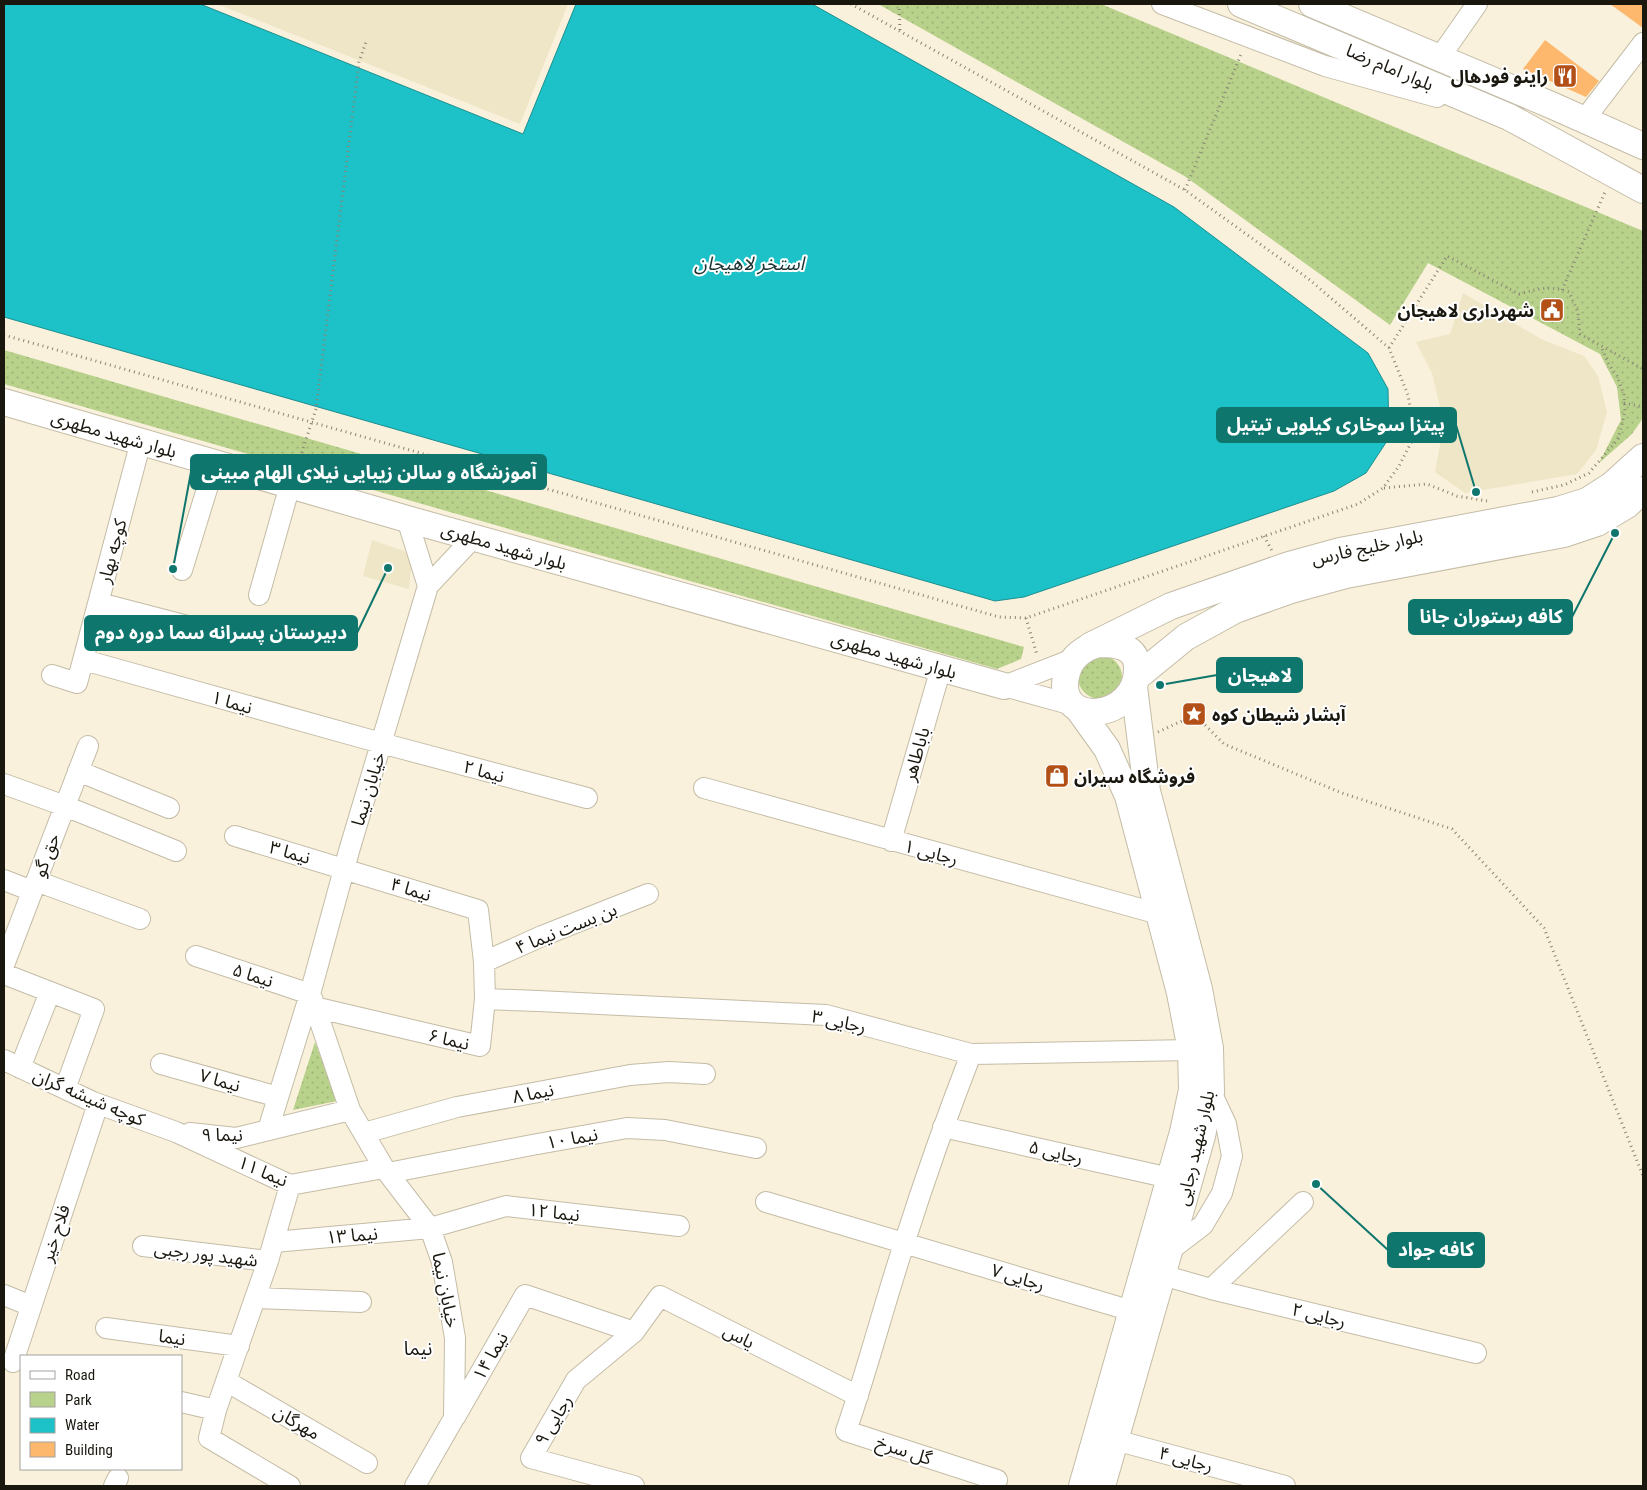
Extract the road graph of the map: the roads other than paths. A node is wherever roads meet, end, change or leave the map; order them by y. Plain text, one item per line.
1 (1162, 4) edge
2 (1241, 4) edge
3 (1312, 4) edge
4 (1477, 4) edge
5 (1643, 43) edge
6 (1440, 57) junction
7 (1509, 117) junction
8 (1584, 120) junction
9 (1640, 145) edge
10 (1632, 182) edge
11 (4, 402) edge
12 (141, 441) junction
13 (1643, 457) edge
14 (215, 463) junction
15 (290, 484) junction
16 (1640, 498) edge
17 (408, 519) junction
18 (474, 537) junction
19 (182, 570) dead end
20 (428, 586) junction
21 (259, 595) dead end
22 (99, 603) junction
23 (214, 633) dead end
24 (1082, 652) junction
25 (84, 660) junction
26 (941, 668) junction
27 (52, 676) dead end
28 (1135, 682) junction
29 (1004, 686) junction
30 (1076, 707) junction
31 (381, 743) junction
32 (88, 746) dead end
33 (78, 771) junction
34 (4, 784) edge
35 (704, 788) dead end
36 (587, 798) dead end
37 (65, 806) junction
38 (169, 808) dead end
39 (235, 836) dead end
40 (890, 840) junction
41 (176, 851) dead end
42 (345, 868) junction
43 (4, 880) edge
44 (34, 886) junction
45 (648, 894) dead end
46 (478, 910) joint
47 (1159, 914) junction
48 (140, 920) dead end
49 (196, 956) dead end
50 (484, 962) junction
51 (4, 965) edge
52 (4, 974) edge
53 (50, 992) junction
54 (485, 999) junction
55 (312, 1001) junction
56 (1191, 1050) junction
57 (971, 1054) junction
58 (12, 1064) edge
59 (161, 1064) dead end
60 (704, 1074) dead end
61 (65, 1089) junction
62 (1211, 1092) junction
63 (278, 1097) junction
64 (98, 1104) junction
65 (350, 1110) junction
66 (943, 1127) junction
67 (268, 1130) junction
68 (176, 1132) junction
69 (364, 1133) junction
70 (756, 1148) dead end
71 (386, 1171) junction
72 (1170, 1178) junction
73 (290, 1185) junction
74 (766, 1202) dead end
75 (1303, 1202) dead end
76 (679, 1226) dead end
77 (430, 1228) junction
78 (274, 1242) junction
79 (904, 1242) junction
80 (144, 1246) dead end
81 (268, 1261) junction
82 (1158, 1265) junction
83 (1211, 1289) junction
84 (4, 1295) edge
85 (256, 1298) junction
86 (361, 1302) dead end
87 (32, 1306) junction
88 (1132, 1311) junction
89 (106, 1328) dead end
90 (634, 1332) junction
91 (239, 1346) junction
92 (1476, 1353) dead end
93 (13, 1362) edge
94 (226, 1381) junction
95 (858, 1396) junction
96 (182, 1402) edge
97 (216, 1410) junction
98 (454, 1418) junction
99 (1116, 1440) junction
100 (367, 1463) dead end
101 (997, 1480) dead end
102 (290, 1486) edge
103 (415, 1486) edge
104 (634, 1486) edge
105 (1082, 1486) edge
106 (1102, 1486) edge
107 (1285, 1486) edge

1 - 7 street
2 - 7 main road, بلوار امام رضا
3 - 6 main road, بلوار امام رضا
4 - 6 street
5 - 8 street
6 - 8 main road, بلوار امام رضا
7 - 10 main road, بلوار امام رضا
8 - 9 main road, بلوار امام رضا
11 - 12 main road, بلوار شهید مطهری
12 - 14 main road, بلوار شهید مطهری
12 - 22 street, کوچه بهار
13 - 24 main road, بلوار خلیج فارس
14 - 15 main road, بلوار شهید مطهری
14 - 19 street
15 - 17 main road, بلوار شهید مطهری
15 - 21 street
16 - 28 main road, بلوار خلیج فارس
17 - 18 main road, بلوار شهید مطهری
17 - 20 street
18 - 20 street, خیابان نیما
18 - 26 main road, بلوار شهید مطهری
20 - 31 street, خیابان نیما
22 - 23 street
22 - 25 street, کوچه بهار
24 - 28 main road
24 - 29 street
24 - 30 main road
25 - 27 street, کوچه بهار
25 - 31 street, نیما ۱
26 - 29 main road, بلوار شهید مطهری
26 - 40 street, باباطاهر
28 - 30 main road
28 - 62 main road, بلوار شهید رجایی
29 - 30 street
30 - 47 main road, بلوار شهید رجایی
31 - 36 street, نیما ۲
31 - 42 street, خیابان نیما
32 - 33 street, حق گو
33 - 37 street, حق گو
33 - 38 street
34 - 37 street
35 - 40 street, رجایی ۱
37 - 41 street
37 - 44 street, حق گو
39 - 42 street, نیما ۳
40 - 47 street, رجایی ۱
42 - 46 street, نیما ۴
42 - 55 street, خیابان نیما
43 - 44 street
44 - 48 street
44 - 51 street, حق گو
45 - 50 street, بن بست نیما ۴
46 - 50 street, نیما ۶
47 - 56 main road, بلوار شهید رجایی
49 - 55 street, نیما ۵
50 - 54 street, نیما ۶
52 - 53 street
53 - 58 street
53 - 61 street
54 - 55 street, نیما ۶
54 - 57 street, رجایی ۳
55 - 63 street, خیابان نیما
55 - 65 street, خیابان نیما
56 - 57 street, رجایی ۳
56 - 72 main road, بلوار شهید رجایی
57 - 66 street
58 - 61 street, کوچه شیشه گران
59 - 63 street, نیما ۷
60 - 69 street, نیما ۸
61 - 64 street, کوچه شیشه گران
62 - 82 main road, بلوار شهید رجایی
62 - 82 street
63 - 67 street, خیابان نیما
64 - 68 street, کوچه شیشه گران
64 - 87 street, فلاح خیر
65 - 67 street, نیما ۹
65 - 69 street, خیابان نیما
66 - 72 street, رجایی ۵
66 - 79 street
67 - 68 street, نیما ۹
68 - 73 street, نیما ۱۱
69 - 71 street, خیابان نیما
70 - 71 street, نیما ۱۰
71 - 73 street, نیما ۱۱
71 - 77 street, خیابان نیما
72 - 82 main road, بلوار شهید رجایی
73 - 78 street
74 - 79 street, رجایی ۷
75 - 83 street
76 - 77 street, نیما ۱۲
77 - 78 street, نیما ۱۳
77 - 98 street, خیابان نیما
78 - 81 street
79 - 88 street, رجایی ۷
79 - 95 street
80 - 81 street, شهید پور رجبی
81 - 85 street
82 - 83 street, رجایی ۲
82 - 88 main road, بلوار شهید رجایی
82 - 99 main road, بلوار شهید رجایی
83 - 92 street, رجایی ۲
84 - 87 street
85 - 86 street
85 - 91 street
87 - 93 street, فلاح خیر
88 - 105 main road, بلوار شهید رجایی
89 - 91 street, نیما
90 - 95 street, یاس
90 - 98 street, نیما ۱۴
90 - 104 street, رجایی ۹
91 - 94 street
94 - 97 street
94 - 100 street, مهرگان
95 - 101 street, گل سرخ
96 - 97 street
97 - 102 street
98 - 103 street, خیابان نیما
99 - 106 main road, بلوار شهید رجایی
99 - 107 street, رجایی ۴

